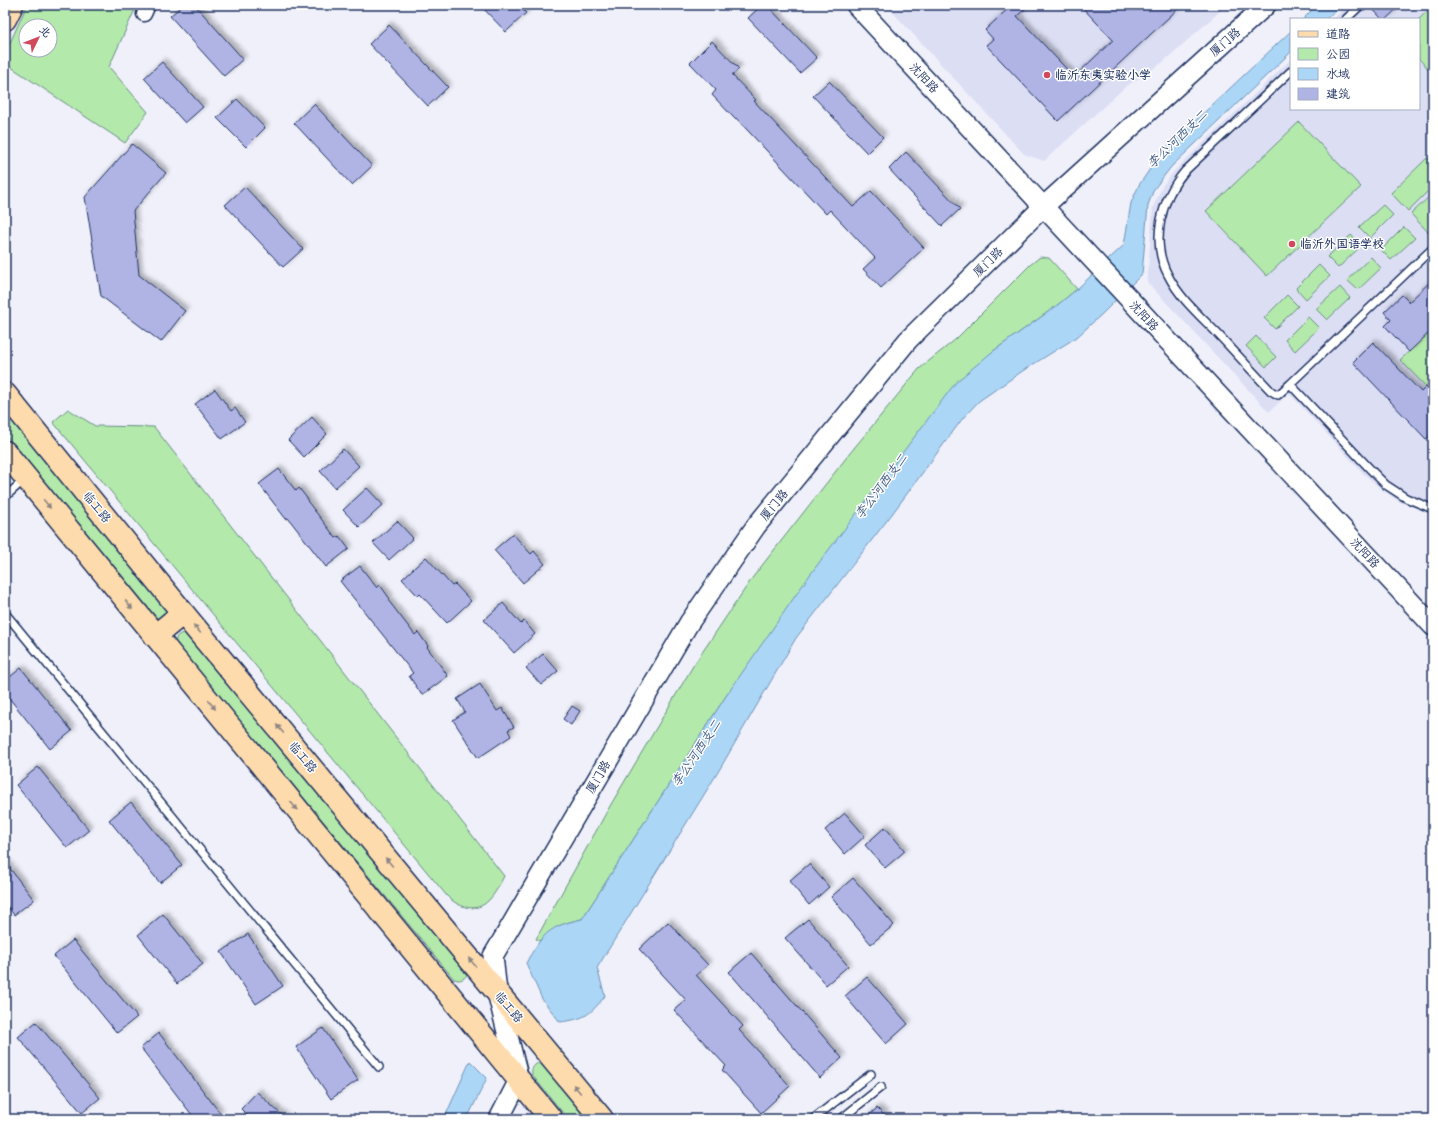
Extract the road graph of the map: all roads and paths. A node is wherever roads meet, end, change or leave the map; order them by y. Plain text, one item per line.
1 (12, 5) edge
2 (856, 5) edge
3 (1266, 5) edge
4 (1361, 5) edge
5 (1347, 18) edge
6 (5, 19) edge
7 (1290, 72) edge
8 (1043, 207) junction
9 (1433, 248) edge
10 (1290, 384) junction
11 (5, 394) edge
12 (5, 452) edge
13 (26, 478) junction
14 (5, 497) edge
15 (1433, 509) edge
16 (5, 613) edge
17 (183, 613) junction
18 (1433, 626) edge
19 (155, 636) junction
20 (497, 992) junction
21 (379, 1067) dead end
22 (871, 1074) dead end
23 (519, 1080) junction
24 (881, 1087) dead end
25 (499, 1119) edge
26 (551, 1119) edge
27 (602, 1119) edge
28 (813, 1119) edge
29 (841, 1119) edge

1 - 6 main road
2 - 8 street, 沈阳路
3 - 8 street, 厦门路
4 - 5 lane
7 - 10 lane
8 - 18 street, 沈阳路
8 - 20 street, 厦门路
9 - 10 lane
10 - 15 lane
11 - 17 main road, 临工路
12 - 13 main road
13 - 14 lane
13 -> 19 main road
16 - 21 lane
17 - 19 main road
20 -> 17 main road, 临工路
19 -> 23 main road
20 - 23 street, 厦门路
27 -> 20 main road, 临工路
22 - 28 lane
23 - 25 street
23 - 26 main road
24 - 29 lane

